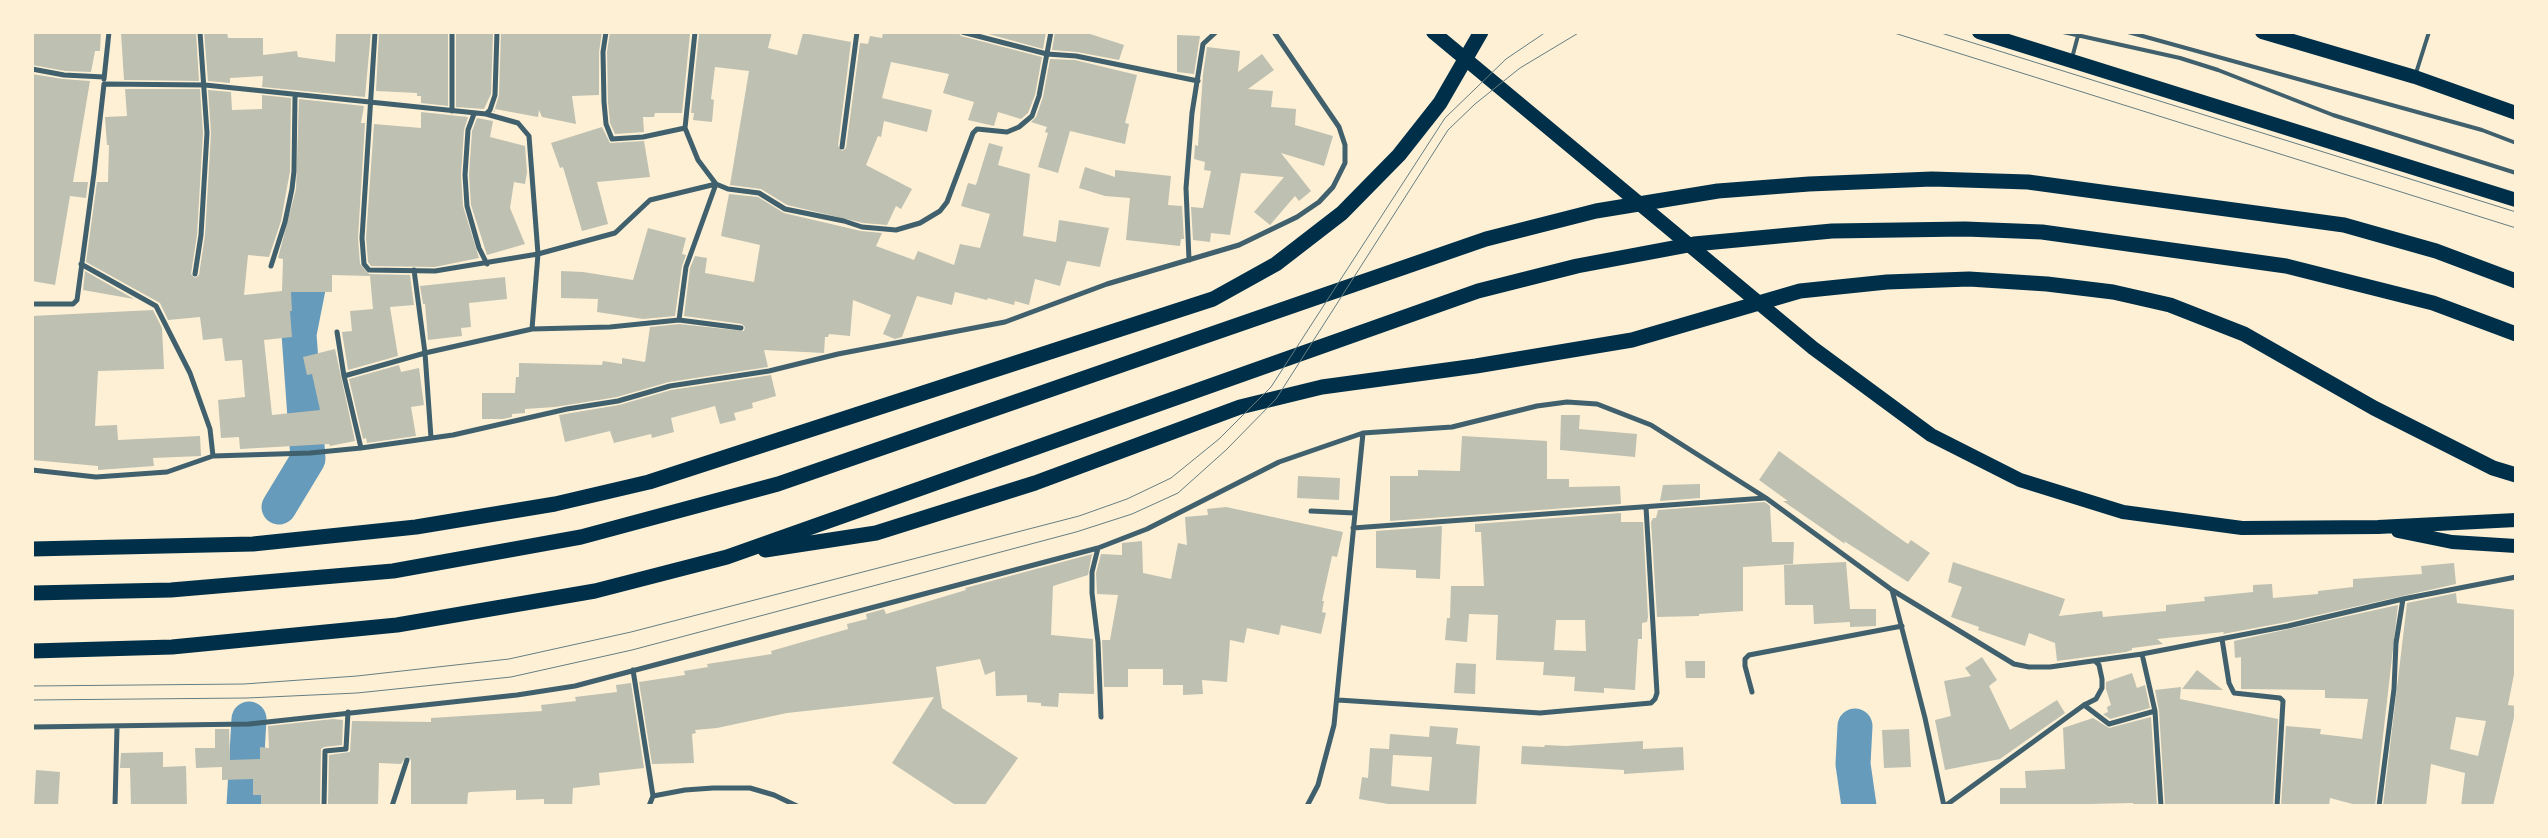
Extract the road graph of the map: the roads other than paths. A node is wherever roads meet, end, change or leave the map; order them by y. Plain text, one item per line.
1 (109, 32) edge
2 (200, 32) edge
3 (375, 32) edge
4 (452, 32) edge
5 (497, 32) edge
6 (606, 32) edge
7 (695, 32) edge
8 (856, 32) edge
9 (962, 32) edge
10 (1051, 32) edge
11 (1216, 32) edge
12 (1481, 32) edge
13 (1979, 32) edge
14 (2064, 32) edge
15 (2128, 32) edge
16 (2262, 32) edge
17 (2429, 32) edge
18 (1273, 33) edge
19 (1434, 33) edge
20 (2078, 34) edge
21 (1047, 54) junction
22 (2071, 63) junction
23 (32, 69) edge
24 (104, 77) junction
25 (2415, 78) junction
26 (1198, 81) junction
27 (104, 84) junction
28 (205, 85) junction
29 (295, 96) junction
30 (370, 102) junction
31 (452, 111) junction
32 (2516, 113) edge
33 (474, 114) junction
34 (486, 114) junction
35 (685, 128) junction
36 (2516, 142) edge
37 (842, 147) dead end
38 (2516, 173) edge
39 (716, 184) junction
40 (2516, 200) edge
41 (538, 254) junction
42 (1189, 260) junction
43 (81, 264) junction
44 (487, 264) junction
45 (271, 266) dead end
46 (414, 270) junction
47 (195, 274) dead end
48 (2516, 281) edge
49 (32, 304) edge
50 (679, 320) junction
51 (741, 328) dead end
52 (532, 329) junction
53 (337, 332) dead end
54 (2516, 334) edge
55 (425, 352) junction
56 (344, 376) junction
57 (1363, 433) junction
58 (431, 438) junction
59 (361, 448) junction
60 (213, 456) junction
61 (32, 470) edge
62 (2516, 475) edge
63 (1766, 498) junction
64 (1646, 507) junction
65 (1311, 511) dead end
66 (1354, 513) junction
67 (2516, 520) edge
68 (2378, 527) junction
69 (1353, 528) junction
70 (2516, 546) edge
71 (1098, 548) junction
72 (32, 549) edge
73 (727, 557) junction
74 (2516, 577) edge
75 (1892, 590) junction
76 (32, 593) edge
77 (2403, 599) junction
78 (1902, 626) junction
79 (2222, 638) junction
80 (32, 651) edge
81 (2142, 654) junction
82 (2095, 661) junction
83 (633, 670) junction
84 (1752, 692) dead end
85 (1338, 700) junction
86 (2084, 705) junction
87 (2155, 711) junction
88 (348, 712) junction
89 (1101, 717) dead end
90 (32, 727) edge
91 (117, 727) junction
92 (406, 760) dead end
93 (653, 796) junction
94 (115, 806) edge
95 (324, 806) edge
96 (392, 806) edge
97 (649, 806) edge
98 (797, 806) edge
99 (1307, 806) edge
100 (1944, 806) edge
101 (2160, 806) edge
102 (2277, 806) edge
103 (2379, 806) edge

1 - 24 street
2 - 28 street
3 - 30 street
4 - 31 street
5 - 34 street
6 - 35 street
7 - 35 street
8 - 37 street
9 - 21 street
10 - 21 street
11 - 26 street
12 - 72 highway
13 - 22 highway
14 - 20 lane
15 - 36 lane
16 - 25 highway
17 - 25 lane
18 - 42 street
19 - 68 highway
20 - 22 lane
20 - 38 lane
21 - 26 street
21 - 39 street
22 - 40 highway
23 - 24 street
24 - 27 street
25 - 32 highway
26 - 42 street
27 - 28 street
27 - 43 street
28 - 29 street
28 - 47 street
29 - 30 street
29 - 45 street
30 - 31 street
30 - 46 street
31 - 33 street
33 - 34 street
33 - 44 street
34 - 41 street
35 - 39 street
39 - 41 street
39 - 50 street
41 - 44 street
41 - 52 street
42 - 58 street
43 - 49 street
43 - 60 street
44 - 46 street
46 - 55 street
48 - 76 highway
50 - 51 street
50 - 52 street
52 - 55 street
53 - 56 street
54 - 73 highway
55 - 56 street
55 - 58 street
56 - 59 street
57 - 63 street
57 - 66 street
57 - 71 street
58 - 59 street
59 - 60 street
60 - 61 street
62 - 73 highway
63 - 64 street
63 - 75 street
64 - 69 street
64 - 85 street
65 - 66 street
66 - 69 street
67 - 68 highway
68 - 70 highway
69 - 85 street
71 - 83 street
71 - 89 street
73 - 80 highway
74 - 77 street
75 - 78 street
75 - 82 street
77 - 79 street
77 - 103 street
78 - 84 street
78 - 100 street
79 - 81 street
79 - 102 street
81 - 82 street
81 - 87 street
82 - 86 street
83 - 88 street
83 - 93 street
85 - 99 street
86 - 87 street
86 - 100 street
87 - 101 street
88 - 91 street
88 - 95 street
90 - 91 street
91 - 94 street
92 - 96 street
93 - 97 street
93 - 98 street

